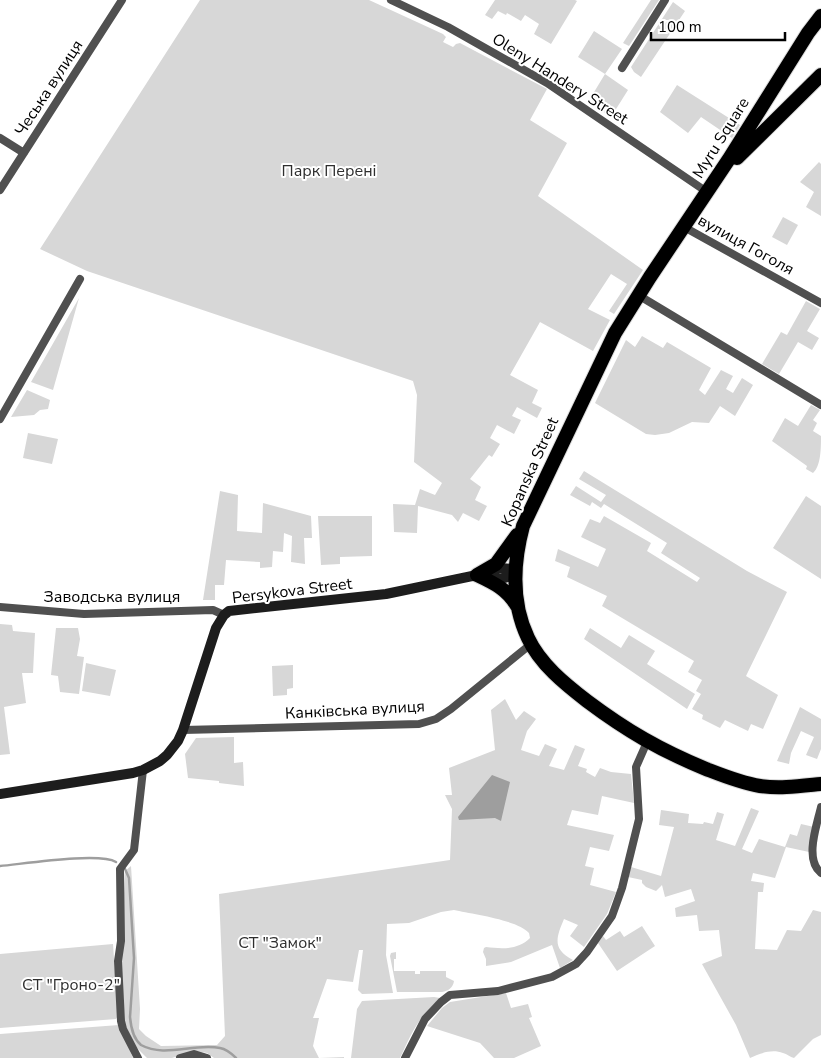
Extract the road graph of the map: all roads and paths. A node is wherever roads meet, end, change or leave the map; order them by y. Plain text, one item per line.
1 (122, 0) edge
2 (391, 0) edge
3 (666, 0) edge
4 (821, 16) edge
5 (622, 68) dead end
6 (821, 75) edge
7 (768, 95) junction
8 (788, 107) junction
9 (0, 138) edge
10 (24, 153) junction
11 (0, 190) edge
12 (707, 192) junction
13 (684, 227) junction
14 (80, 279) dead end
15 (638, 295) junction
16 (821, 303) edge
17 (821, 405) edge
18 (0, 418) edge
19 (523, 526) junction
20 (515, 573) junction
21 (477, 575) junction
22 (0, 607) edge
23 (519, 609) junction
24 (224, 615) junction
25 (531, 644) junction
26 (184, 730) junction
27 (647, 742) junction
28 (143, 770) junction
29 (821, 784) edge
30 (0, 794) edge
31 (821, 807) edge
32 (821, 873) edge
33 (138, 1058) edge
34 (180, 1058) edge
35 (207, 1058) edge
36 (405, 1058) edge

1 - 10 street, Чеська вулиця
2 - 12 street, Oleny Handery Street
3 - 5 street
4 - 7 highway, Myru Square
6 - 8 highway, Myru Square
7 - 8 highway
7 - 12 highway, Myru Square
8 - 12 highway, Myru Square
9 - 10 street
10 - 11 street, Чеська вулиця
12 - 13 highway, Kopanska Street
13 - 15 highway, Kopanska Street
13 - 16 street, вулиця Гоголя
14 - 18 street
15 - 17 street
15 - 19 highway, Kopanska Street
19 - 20 highway, Kopanska Street
19 - 21 highway
20 - 21 main road, Persykova Street
20 - 23 highway, Kopanska Street
21 - 23 highway
21 - 24 main road, Persykova Street
22 - 24 street, Заводська вулиця
23 - 25 highway, Kopanska Street
24 - 26 main road, Persykova Street
25 - 26 street, Канківська вулиця
25 - 27 highway, Kopanska Street
26 - 28 main road, Persykova Street
27 - 29 highway, Kopanska Street
27 - 36 street
28 - 30 main road, Persykova Street
28 - 33 street
31 - 32 street
34 - 35 street

